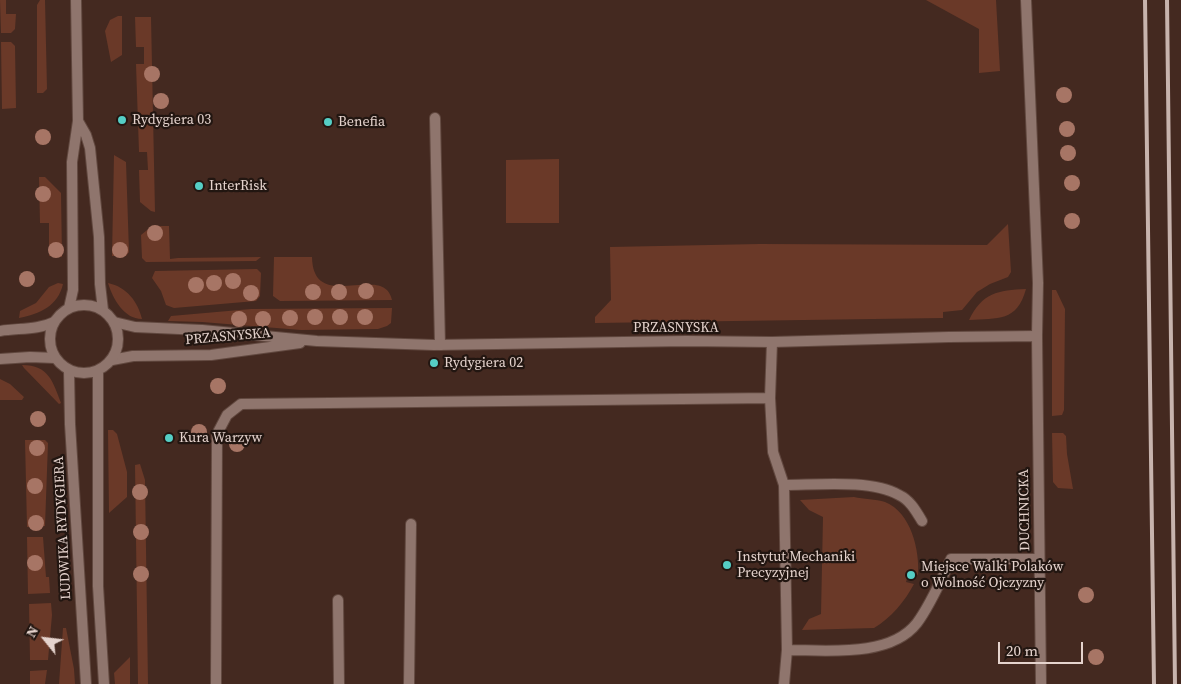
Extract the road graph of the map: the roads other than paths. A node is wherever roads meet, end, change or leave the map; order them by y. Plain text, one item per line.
1 (76, 0) edge
2 (1026, 0) edge
3 (435, 118) dead end
4 (78, 121) junction
5 (69, 308) junction
6 (103, 310) junction
7 (54, 322) junction
8 (114, 322) junction
9 (0, 331) edge
10 (1036, 336) junction
11 (316, 341) junction
12 (772, 342) junction
13 (440, 345) junction
14 (55, 358) junction
15 (0, 359) edge
16 (112, 360) junction
17 (69, 371) junction
18 (98, 371) junction
19 (770, 398) junction
20 (784, 484) junction
21 (922, 521) dead end
22 (411, 524) dead end
23 (1039, 559) junction
24 (338, 600) dead end
25 (787, 650) junction
26 (86, 684) edge
27 (104, 684) edge
28 (216, 684) edge
29 (339, 684) edge
30 (409, 684) edge
31 (784, 684) edge
32 (1041, 684) edge

1 - 4 street
2 - 10 street, DUCHNICKA
3 - 13 street
4 - 5 street
4 - 6 street
5 - 6 street
5 - 7 street
6 - 8 street
7 - 9 street
7 - 14 street
8 - 11 street, PRZASNYSKA
8 - 16 street
10 - 12 street, PRZASNYSKA
10 - 23 street, DUCHNICKA
11 - 13 street, PRZASNYSKA
11 - 16 street, PRZASNYSKA
12 - 13 street, PRZASNYSKA
12 - 19 street
14 - 15 street
14 - 17 street
16 - 18 street
17 - 18 street
17 - 26 street, LUDWIKA RYDYGIERA
18 - 27 street
19 - 20 street
19 - 28 street
20 - 21 street
20 - 25 street
22 - 30 street
23 - 25 street
23 - 32 street, DUCHNICKA
24 - 29 street
25 - 31 street

